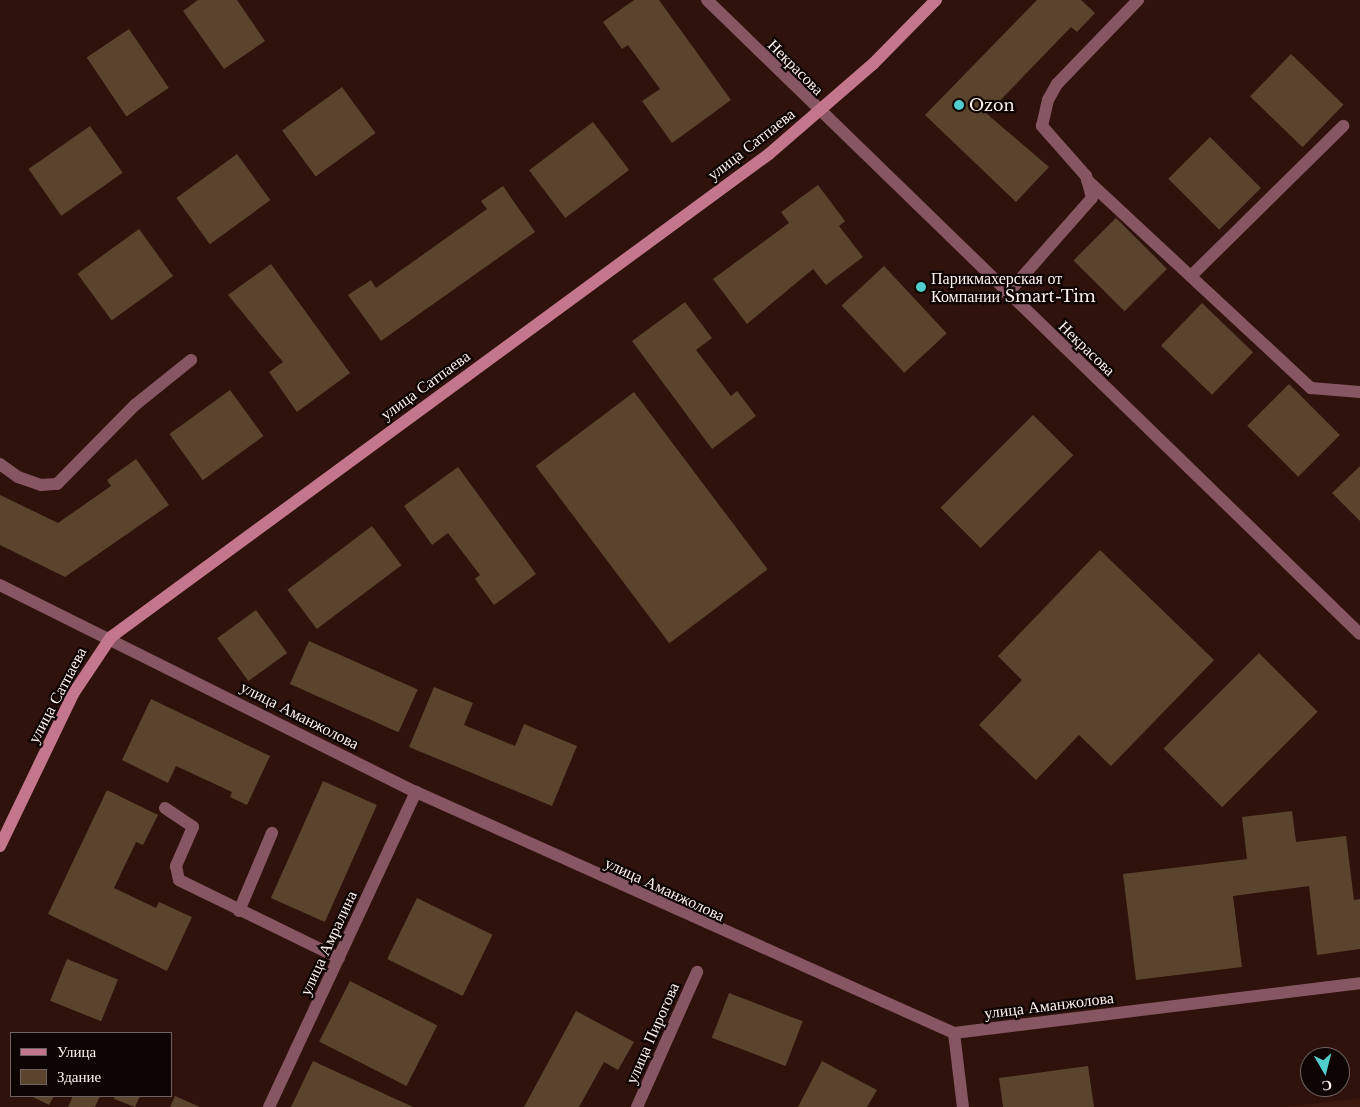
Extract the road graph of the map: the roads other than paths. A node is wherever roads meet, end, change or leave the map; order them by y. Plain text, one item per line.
1 (706, 0) edge
2 (936, 0) edge
3 (1138, 0) edge
4 (818, 112) junction
5 (1343, 126) dead end
6 (1087, 180) junction
7 (1191, 276) junction
8 (1007, 294) junction
9 (191, 360) dead end
10 (1360, 392) edge
11 (0, 464) edge
12 (0, 585) edge
13 (1358, 628) edge
14 (111, 637) junction
15 (416, 792) junction
16 (165, 808) dead end
17 (272, 834) dead end
18 (0, 846) edge
19 (238, 911) junction
20 (339, 958) junction
21 (697, 972) dead end
22 (1360, 983) edge
23 (954, 1033) junction
24 (269, 1107) edge
25 (637, 1107) edge
26 (963, 1107) edge

1 - 4 street, Некрасова
2 - 4 main road, улица Сатпаева
3 - 6 street
4 - 8 street, Некрасова
4 - 14 main road, улица Сатпаева
5 - 7 street
6 - 7 street
6 - 8 street
7 - 10 street
8 - 13 street, Некрасова
9 - 11 street
12 - 14 street, улица Аманжолова
14 - 15 street, улица Аманжолова
14 - 18 main road, улица Сатпаева
15 - 20 street, улица Амралина
15 - 23 street, улица Аманжолова
16 - 19 street
17 - 19 street
19 - 20 street
20 - 24 street, улица Амралина
21 - 25 street, улица Пирогова
22 - 23 street, улица Аманжолова
23 - 26 street

